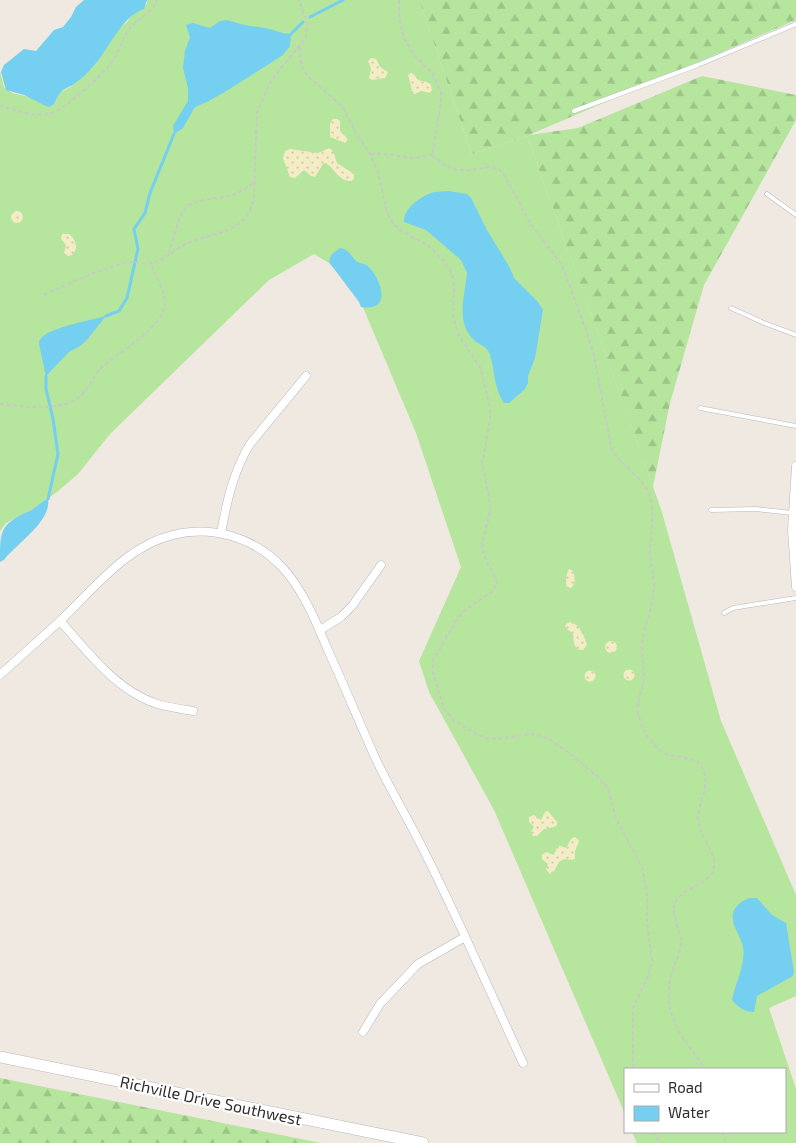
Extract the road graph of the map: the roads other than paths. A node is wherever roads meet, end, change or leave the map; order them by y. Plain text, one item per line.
1 (796, 24) edge
2 (574, 111) dead end
3 (767, 194) dead end
4 (796, 215) edge
5 (731, 308) dead end
6 (796, 334) edge
7 (306, 376) dead end
8 (700, 408) dead end
9 (796, 426) edge
10 (796, 471) edge
11 (711, 510) dead end
12 (792, 513) junction
13 (221, 533) junction
14 (381, 565) dead end
15 (796, 587) edge
16 (796, 598) edge
17 (724, 613) dead end
18 (60, 621) junction
19 (320, 630) junction
20 (0, 675) edge
21 (192, 711) dead end
22 (465, 937) junction
23 (363, 1032) dead end
24 (0, 1057) edge
25 (523, 1063) dead end
26 (423, 1143) edge

1 - 2 lane
3 - 4 lane
5 - 6 lane
7 - 13 street
8 - 9 lane
10 - 12 street
11 - 12 lane
12 - 15 street
13 - 18 street
13 - 19 street
14 - 19 street
16 - 17 lane
18 - 20 street
18 - 21 street
19 - 22 street
22 - 23 street
22 - 25 street
24 - 26 main road, Richville Drive Southwest

